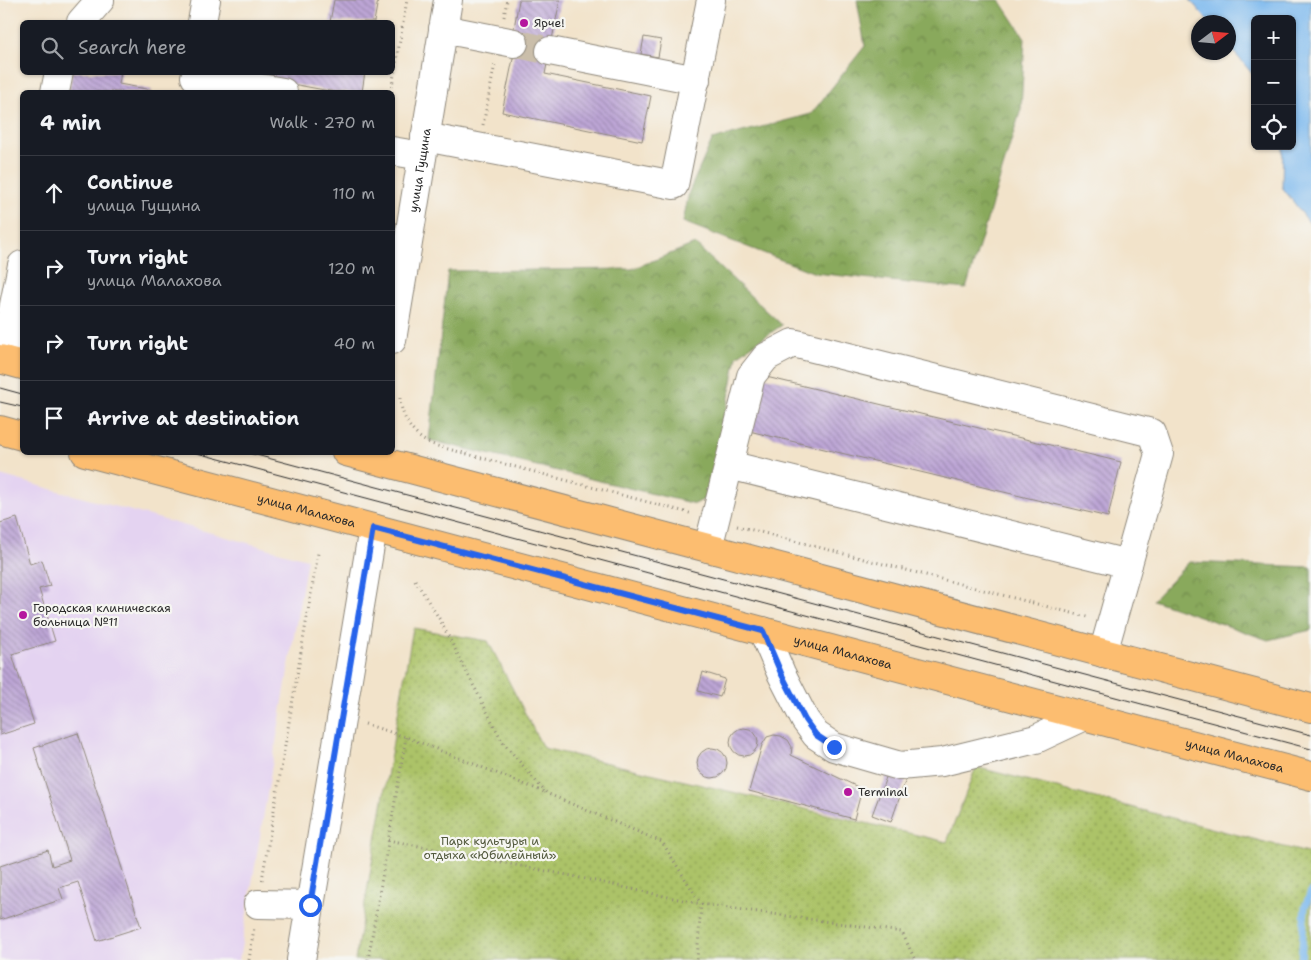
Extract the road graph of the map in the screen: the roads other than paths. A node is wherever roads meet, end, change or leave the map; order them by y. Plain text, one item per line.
1 (100, 0) edge
2 (206, 0) edge
3 (448, 0) edge
4 (711, 0) edge
5 (84, 20) edge
6 (202, 20) edge
7 (443, 29) junction
8 (507, 42) tunnel mouth
9 (550, 50) tunnel mouth
10 (59, 75) edge
11 (195, 77) dead end
12 (696, 80) junction
13 (56, 90) edge
14 (271, 90) edge
15 (424, 146) junction
16 (395, 151) edge
17 (20, 286) edge
18 (396, 297) edge
19 (9, 361) edge
20 (0, 430) edge
21 (20, 435) edge
22 (96, 455) edge
23 (375, 456) edge
24 (729, 465) junction
25 (373, 528) junction
26 (708, 548) junction
27 (1128, 564) junction
28 (763, 631) junction
29 (1103, 653) junction
30 (1311, 708) edge
31 (1085, 716) junction
32 (1311, 776) edge
33 (258, 904) road end
34 (310, 905) junction
35 (301, 960) edge

1 - 5 street
2 - 6 street
3 - 7 street, улица Гущина
4 - 12 street
7 - 8 street
7 - 15 street, улица Гущина
9 - 12 street
10 - 13 street
11 - 14 street
12 - 15 street
15 - 16 street
15 - 18 street, улица Гущина
17 - 19 street
20 - 21 main road
22 - 25 main road, улица Малахова
23 - 26 main road
24 - 26 street
24 - 27 street
24 - 27 street
25 - 28 main road, улица Малахова
25 - 34 street
26 - 29 main road
27 - 29 street
28 - 31 main road, улица Малахова
28 - 31 street
29 - 30 main road
31 - 32 main road, улица Малахова
33 - 34 street
34 - 35 street

